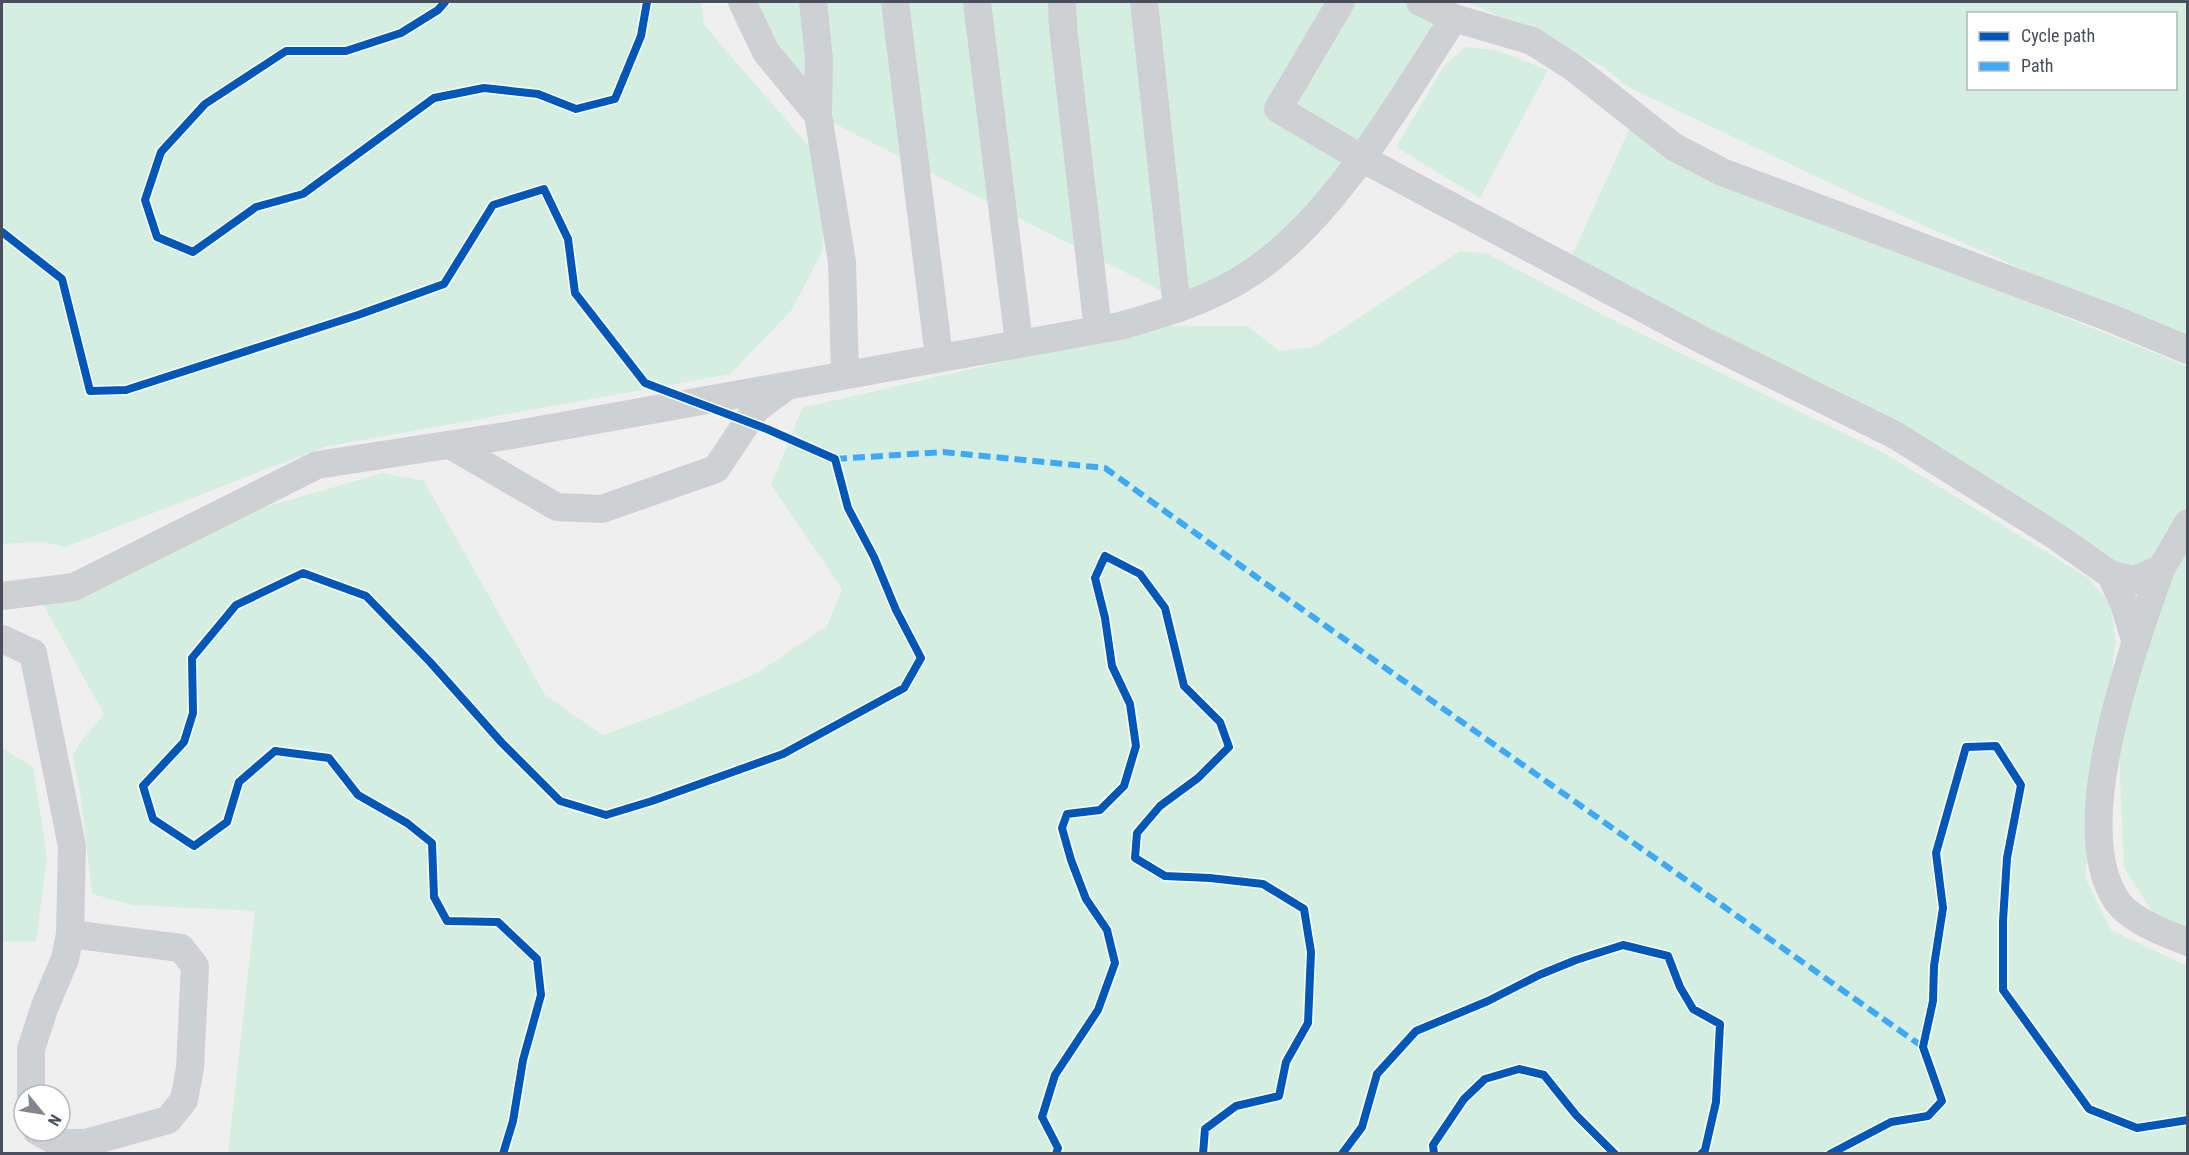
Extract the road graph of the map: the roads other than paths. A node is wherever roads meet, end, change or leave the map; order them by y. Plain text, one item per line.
1 (742, 2) edge
2 (813, 2) edge
3 (895, 2) edge
4 (976, 2) edge
5 (1062, 2) edge
6 (1144, 2) edge
7 (1341, 2) edge
8 (1420, 2) edge
9 (1454, 18) junction
10 (818, 116) junction
11 (1361, 158) junction
12 (1177, 309) junction
13 (1098, 330) junction
14 (1019, 343) junction
15 (2187, 350) edge
16 (939, 357) junction
17 (845, 375) junction
18 (787, 386) junction
19 (450, 445) junction
20 (2187, 523) edge
21 (2161, 569) junction
22 (2111, 575) junction
23 (2, 596) edge
24 (2, 639) edge
25 (2136, 643) junction
26 (70, 934) junction
27 (2187, 942) edge
28 (31, 1083) edge
29 (72, 1143) edge

1 - 10 lane
2 - 10 lane
3 - 16 lane
4 - 14 lane
5 - 13 lane
6 - 12 lane
7 - 11 lane
8 - 9 lane
9 - 11 lane
9 - 15 lane
10 - 17 lane
11 - 12 lane
11 - 22 lane
12 - 13 lane
13 - 14 lane
14 - 16 lane
16 - 17 lane
17 - 18 lane
18 - 19 lane
18 - 19 lane
19 - 23 lane
20 - 21 lane
21 - 22 lane
21 - 25 lane
22 - 25 lane
24 - 26 lane
25 - 27 lane
26 - 28 lane
26 - 29 lane

